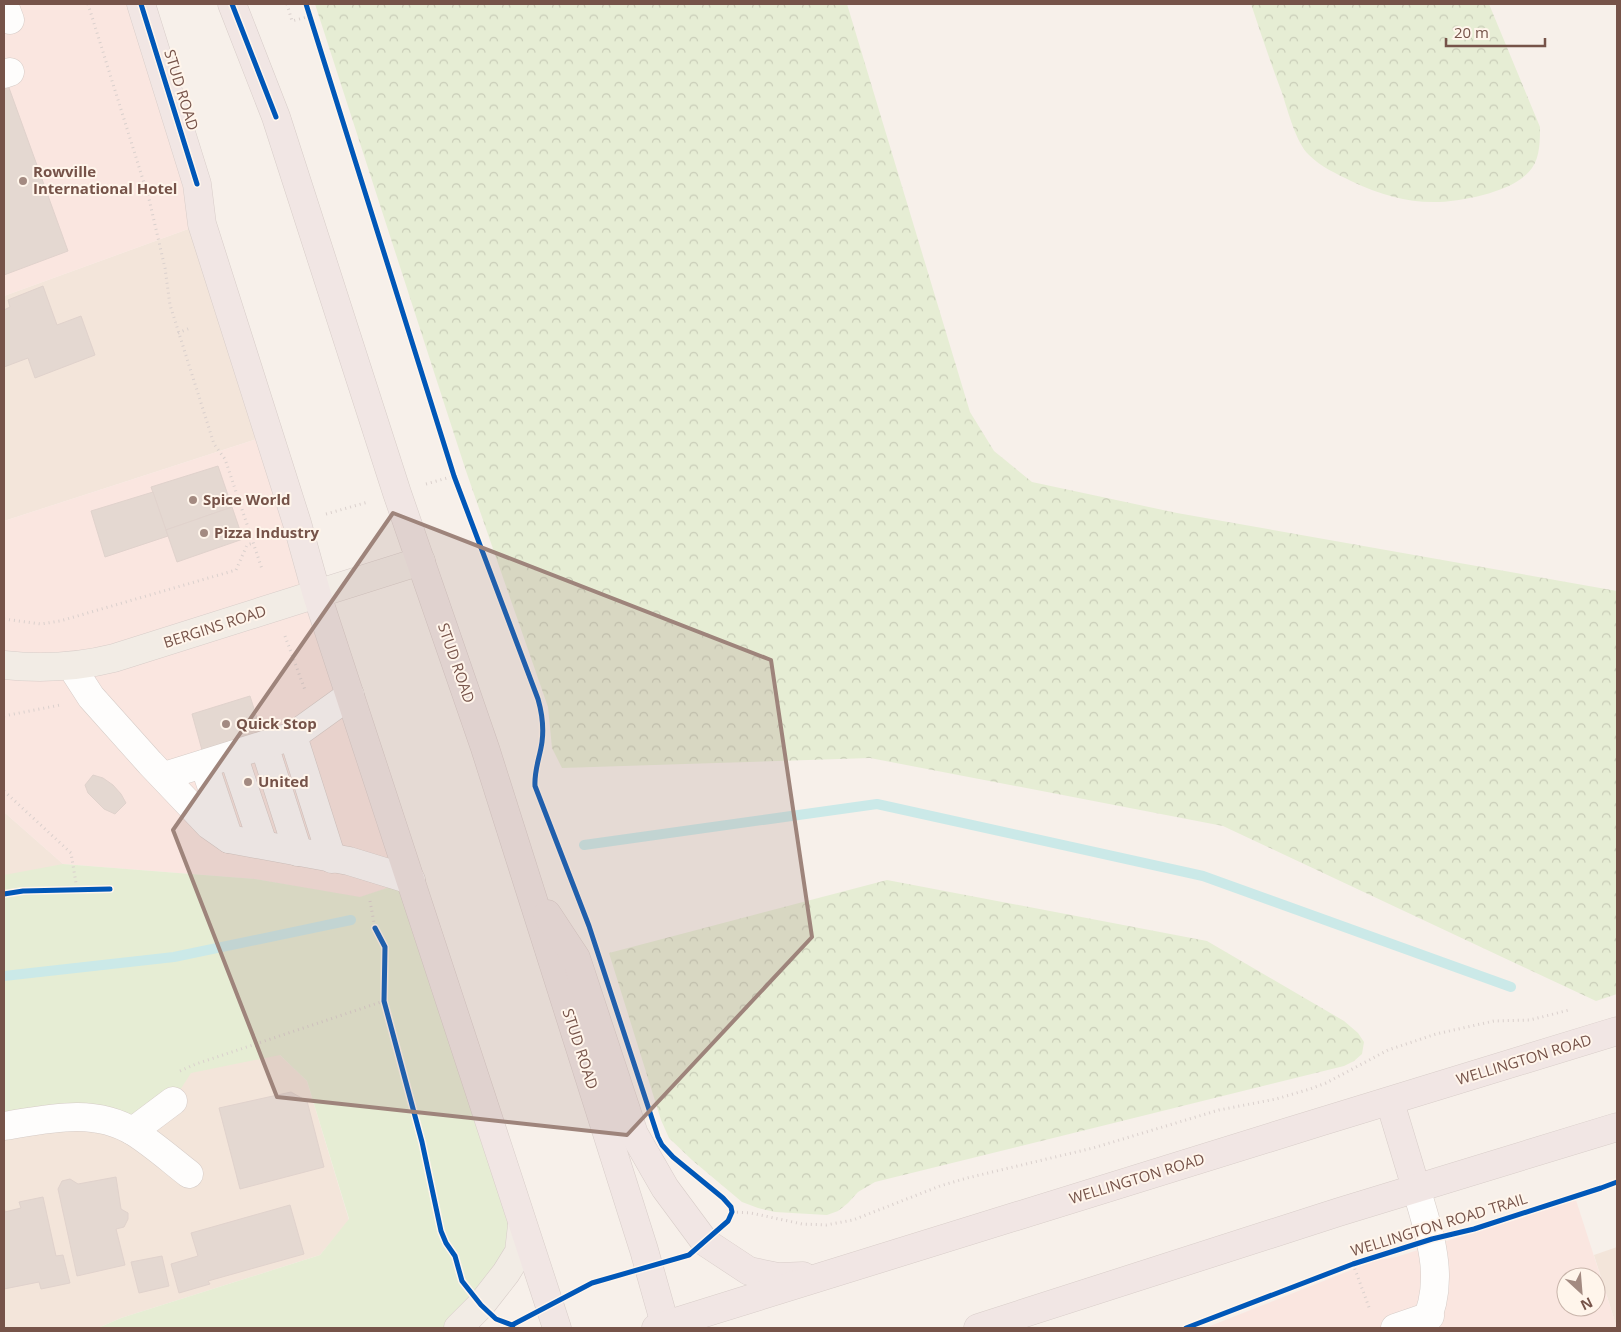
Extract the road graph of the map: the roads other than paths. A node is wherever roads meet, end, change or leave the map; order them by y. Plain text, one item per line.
1 (141, 4) edge
2 (232, 4) edge
3 (421, 561) junction
4 (317, 594) junction
5 (4, 665) edge
6 (71, 666) junction
7 (350, 695) junction
8 (293, 736) junction
9 (264, 745) junction
10 (233, 755) junction
11 (204, 764) junction
12 (164, 776) junction
13 (229, 839) junction
14 (263, 844) junction
15 (298, 852) junction
16 (332, 859) junction
17 (411, 880) junction
18 (529, 886) junction
19 (1617, 1031) edge
20 (173, 1101) dead end
21 (1390, 1102) junction
22 (4, 1126) edge
23 (1617, 1126) edge
24 (133, 1131) junction
25 (189, 1174) dead end
26 (1416, 1188) junction
27 (522, 1225) junction
28 (830, 1275) junction
29 (1073, 1298) junction
30 (1427, 1322) edge
31 (1384, 1324) edge
32 (663, 1327) edge
33 (458, 1328) edge
34 (557, 1328) edge
35 (978, 1328) edge
36 (1011, 1328) edge

1 - 4 highway, STUD ROAD
2 - 3 highway, STUD ROAD
3 - 4 main road, BERGINS ROAD
3 - 18 highway, STUD ROAD
4 - 6 main road, BERGINS ROAD
4 - 7 highway, STUD ROAD
5 - 6 main road, BERGINS ROAD
6 - 12 street
7 - 8 street
7 - 17 highway, STUD ROAD
8 - 9 street
8 - 16 street
9 - 10 street
9 - 15 street
10 - 11 street
10 - 14 street
11 - 12 street
11 - 13 street
12 - 13 street
13 - 14 street
14 - 15 street
15 - 16 street
16 - 17 street
17 - 27 highway, STUD ROAD
18 - 28 highway
18 - 32 highway, STUD ROAD
19 - 21 highway, WELLINGTON ROAD
20 - 24 street
21 - 26 highway
21 - 28 highway, WELLINGTON ROAD
22 - 24 street
23 - 26 highway
24 - 25 street
26 - 29 highway
26 - 30 street
27 - 33 main road
27 - 34 highway, STUD ROAD
28 - 32 highway, WELLINGTON ROAD
29 - 35 highway
29 - 36 highway
30 - 31 street

